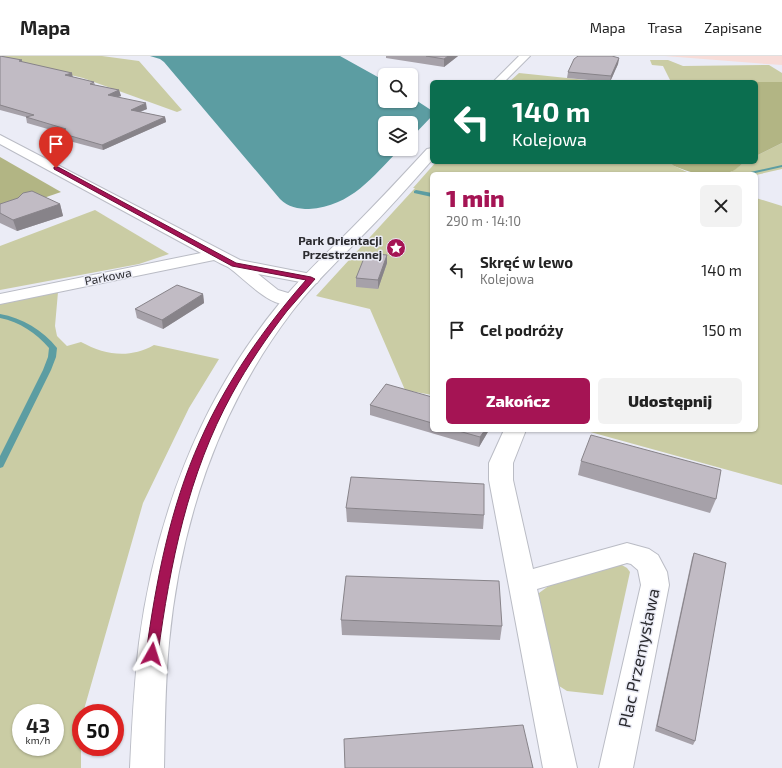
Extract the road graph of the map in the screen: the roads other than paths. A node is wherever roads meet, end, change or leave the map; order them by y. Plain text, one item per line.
1 (525, 56) edge
2 (500, 80) edge
3 (0, 139) edge
4 (430, 154) edge
5 (216, 254) junction
6 (234, 264) junction
7 (311, 279) junction
8 (0, 299) edge
9 (292, 300) junction
10 (515, 432) edge
11 (521, 583) junction
12 (148, 768) edge
13 (560, 768) edge
14 (616, 768) edge

1 - 2 street
3 - 5 street
4 - 7 street
5 - 6 street
5 - 8 street, Parkowa
6 - 7 street
6 - 9 street
7 - 9 street
9 - 12 street
10 - 11 street
11 - 13 street
11 - 14 street, Plac Przemysława

